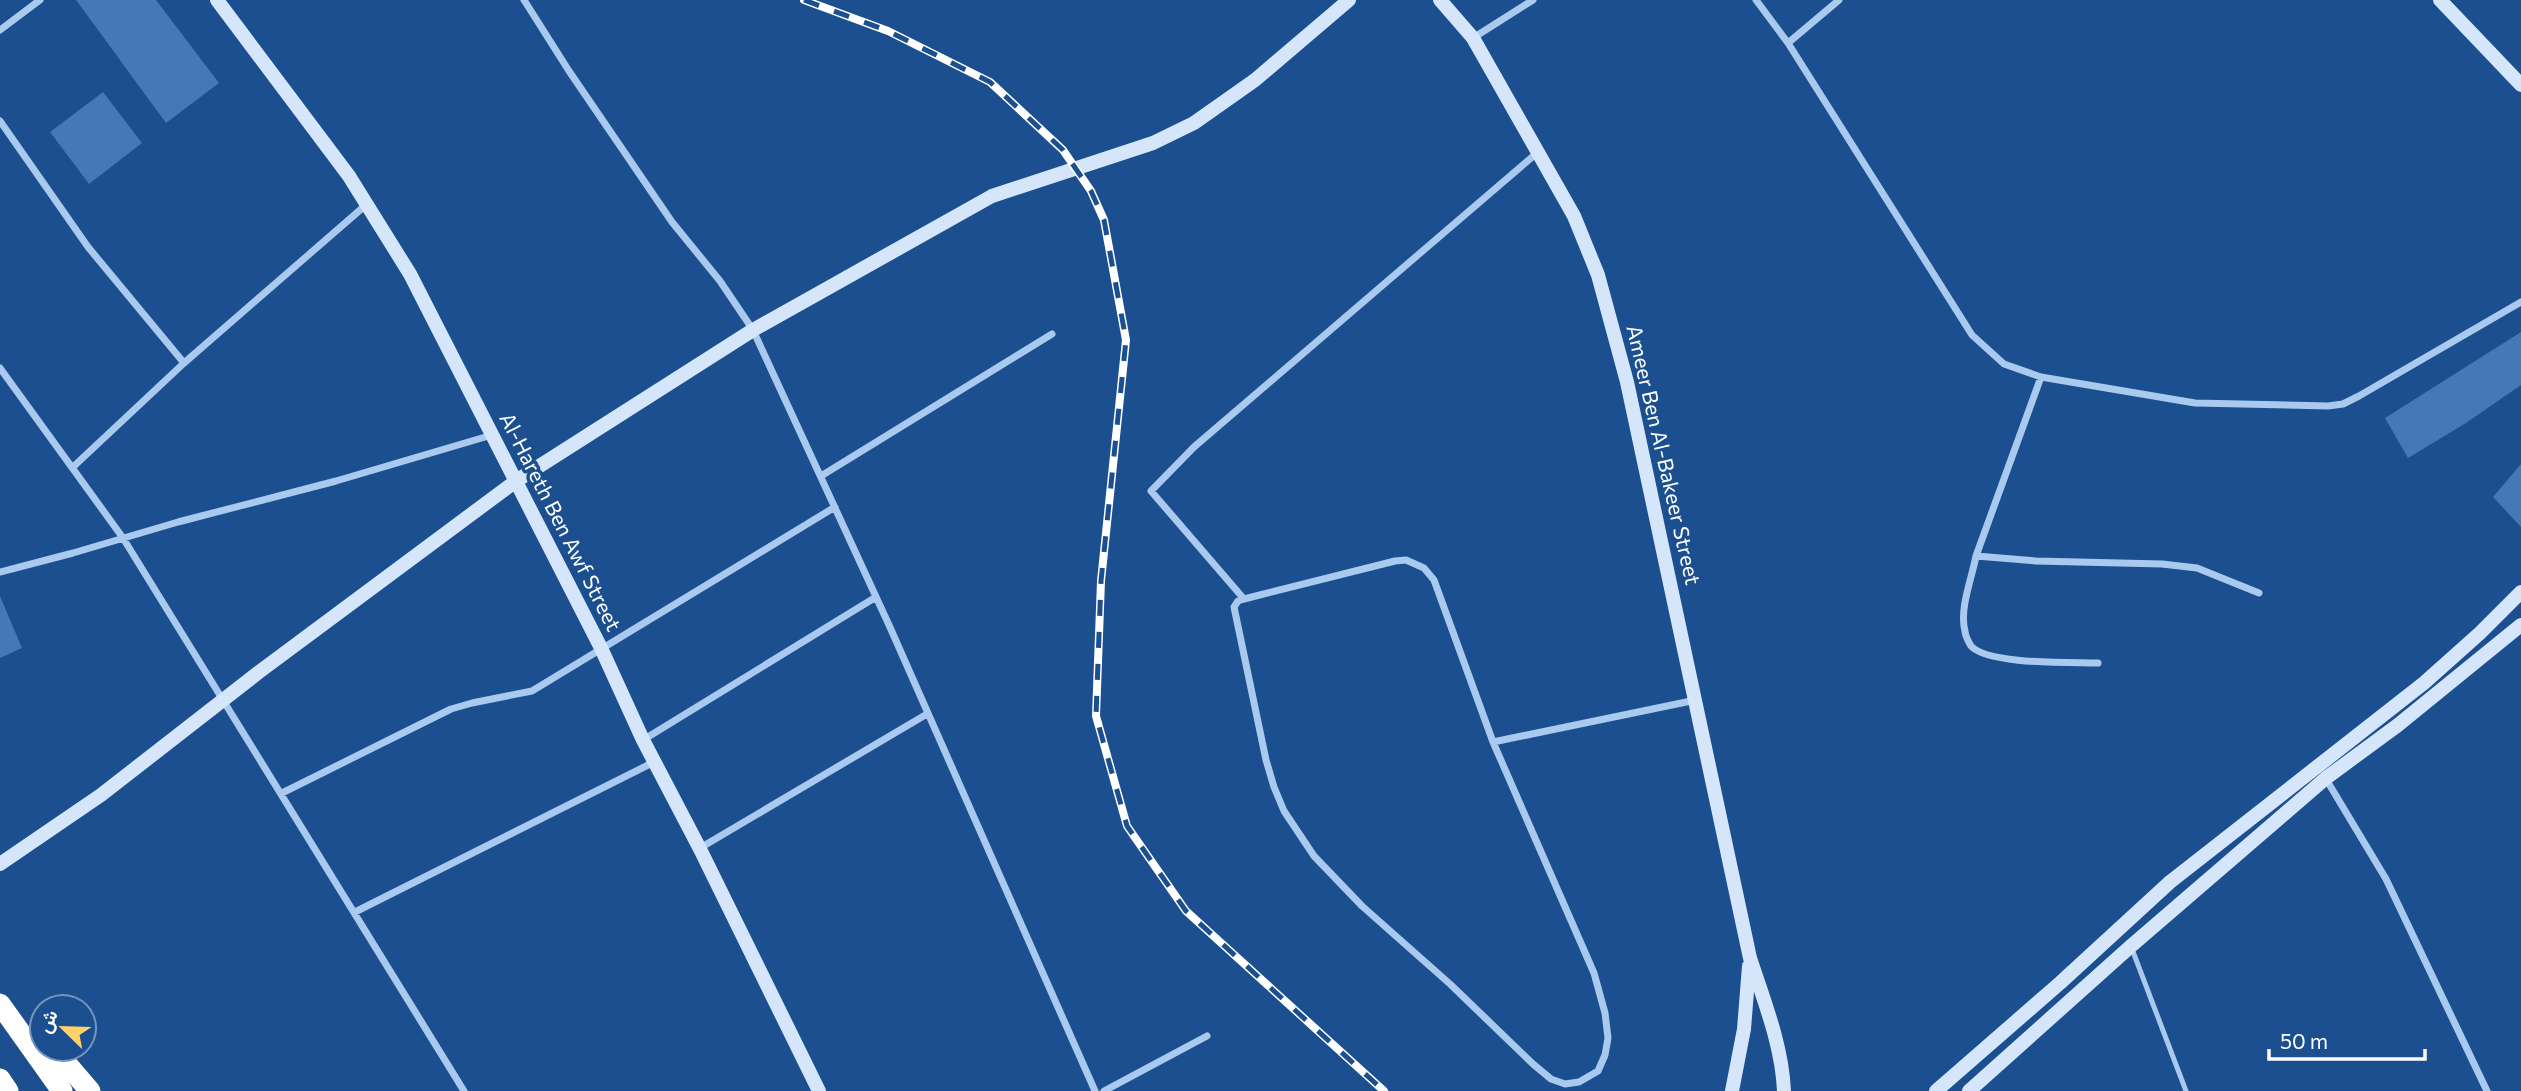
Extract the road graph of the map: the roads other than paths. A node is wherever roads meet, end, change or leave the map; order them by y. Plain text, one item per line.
1 (40, 0) edge
2 (217, 0) edge
3 (524, 0) edge
4 (1349, 0) edge
5 (1440, 0) edge
6 (1533, 0) edge
7 (1756, 0) edge
8 (1839, 0) edge
9 (2440, 0) edge
10 (0, 30) edge
11 (1473, 38) junction
12 (1788, 43) junction
13 (2521, 85) edge
14 (0, 121) edge
15 (1538, 152) junction
16 (367, 204) junction
17 (2521, 302) edge
18 (753, 330) junction
19 (1052, 334) dead end
20 (184, 363) junction
21 (0, 368) edge
22 (2041, 377) junction
23 (493, 435) junction
24 (74, 467) junction
25 (821, 476) junction
26 (516, 481) junction
27 (835, 507) junction
28 (124, 538) junction
29 (1976, 556) junction
30 (0, 572) edge
31 (2521, 592) edge
32 (2259, 593) dead end
33 (876, 597) junction
34 (1244, 599) junction
35 (2521, 625) edge
36 (601, 648) junction
37 (2098, 663) dead end
38 (1696, 700) junction
39 (224, 701) junction
40 (927, 714) junction
41 (642, 740) junction
42 (1493, 742) junction
43 (655, 762) junction
44 (2326, 778) junction
45 (282, 793) junction
46 (700, 849) junction
47 (0, 864) edge
48 (355, 912) junction
49 (2131, 946) junction
50 (1750, 958) junction
51 (0, 1004) edge
52 (28, 1026) edge
53 (1208, 1036) dead end
54 (66, 1063) edge
55 (0, 1079) edge
56 (1985, 1085) edge
57 (8, 1091) edge
58 (62, 1091) edge
59 (90, 1091) edge
60 (464, 1091) edge
61 (819, 1091) edge
62 (1096, 1091) edge
63 (1104, 1091) edge
64 (1732, 1091) edge
65 (1784, 1091) edge
66 (1936, 1091) edge
67 (1969, 1091) edge
68 (2186, 1091) edge
69 (2487, 1091) edge

1 - 10 street
2 - 16 street, Al-Hareth Ben Awf Street
3 - 18 street
4 - 18 street
5 - 11 street, Ameer Ben Al-Bakeer Street
6 - 11 street
7 - 12 street
8 - 12 street
9 - 13 street
11 - 15 street, Ameer Ben Al-Bakeer Street
12 - 22 street
14 - 20 street
15 - 34 street
15 - 38 street, Ameer Ben Al-Bakeer Street
16 - 20 street
16 - 23 street, Al-Hareth Ben Awf Street
17 - 22 street
18 - 25 street
18 - 26 street
19 - 25 street
20 - 24 street
21 - 24 street
22 - 29 street
23 - 26 street, Al-Hareth Ben Awf Street
23 - 28 street
24 - 28 street
25 - 27 street
26 - 36 street, Al-Hareth Ben Awf Street
26 - 39 street
27 - 33 street
27 - 36 street
28 - 30 street
28 - 39 street
29 - 32 street
29 - 37 street
31 - 66 street
33 - 40 street
33 - 41 street
34 - 42 street
34 - 42 street
35 - 44 street
36 - 41 street, Al-Hareth Ben Awf Street
36 - 45 street
38 - 42 street
38 - 50 street, Ameer Ben Al-Bakeer Street
39 - 45 street
39 - 47 street
40 - 46 street
40 - 62 street
41 - 43 street, Al-Hareth Ben Awf Street
43 - 46 street, Al-Hareth Ben Awf Street
43 - 48 street
44 - 49 street
44 - 69 street
45 - 48 street
46 - 61 street, Al-Hareth Ben Awf Street
48 - 60 street
49 - 56 street
49 - 68 lane
50 - 64 street, Ameer Ben Al-Bakeer Street
50 - 65 street, Ameer Ben Al-Bakeer Street
51 - 52 highway
51 - 58 highway
53 - 63 street
54 - 59 highway
55 - 57 highway
56 - 67 street

